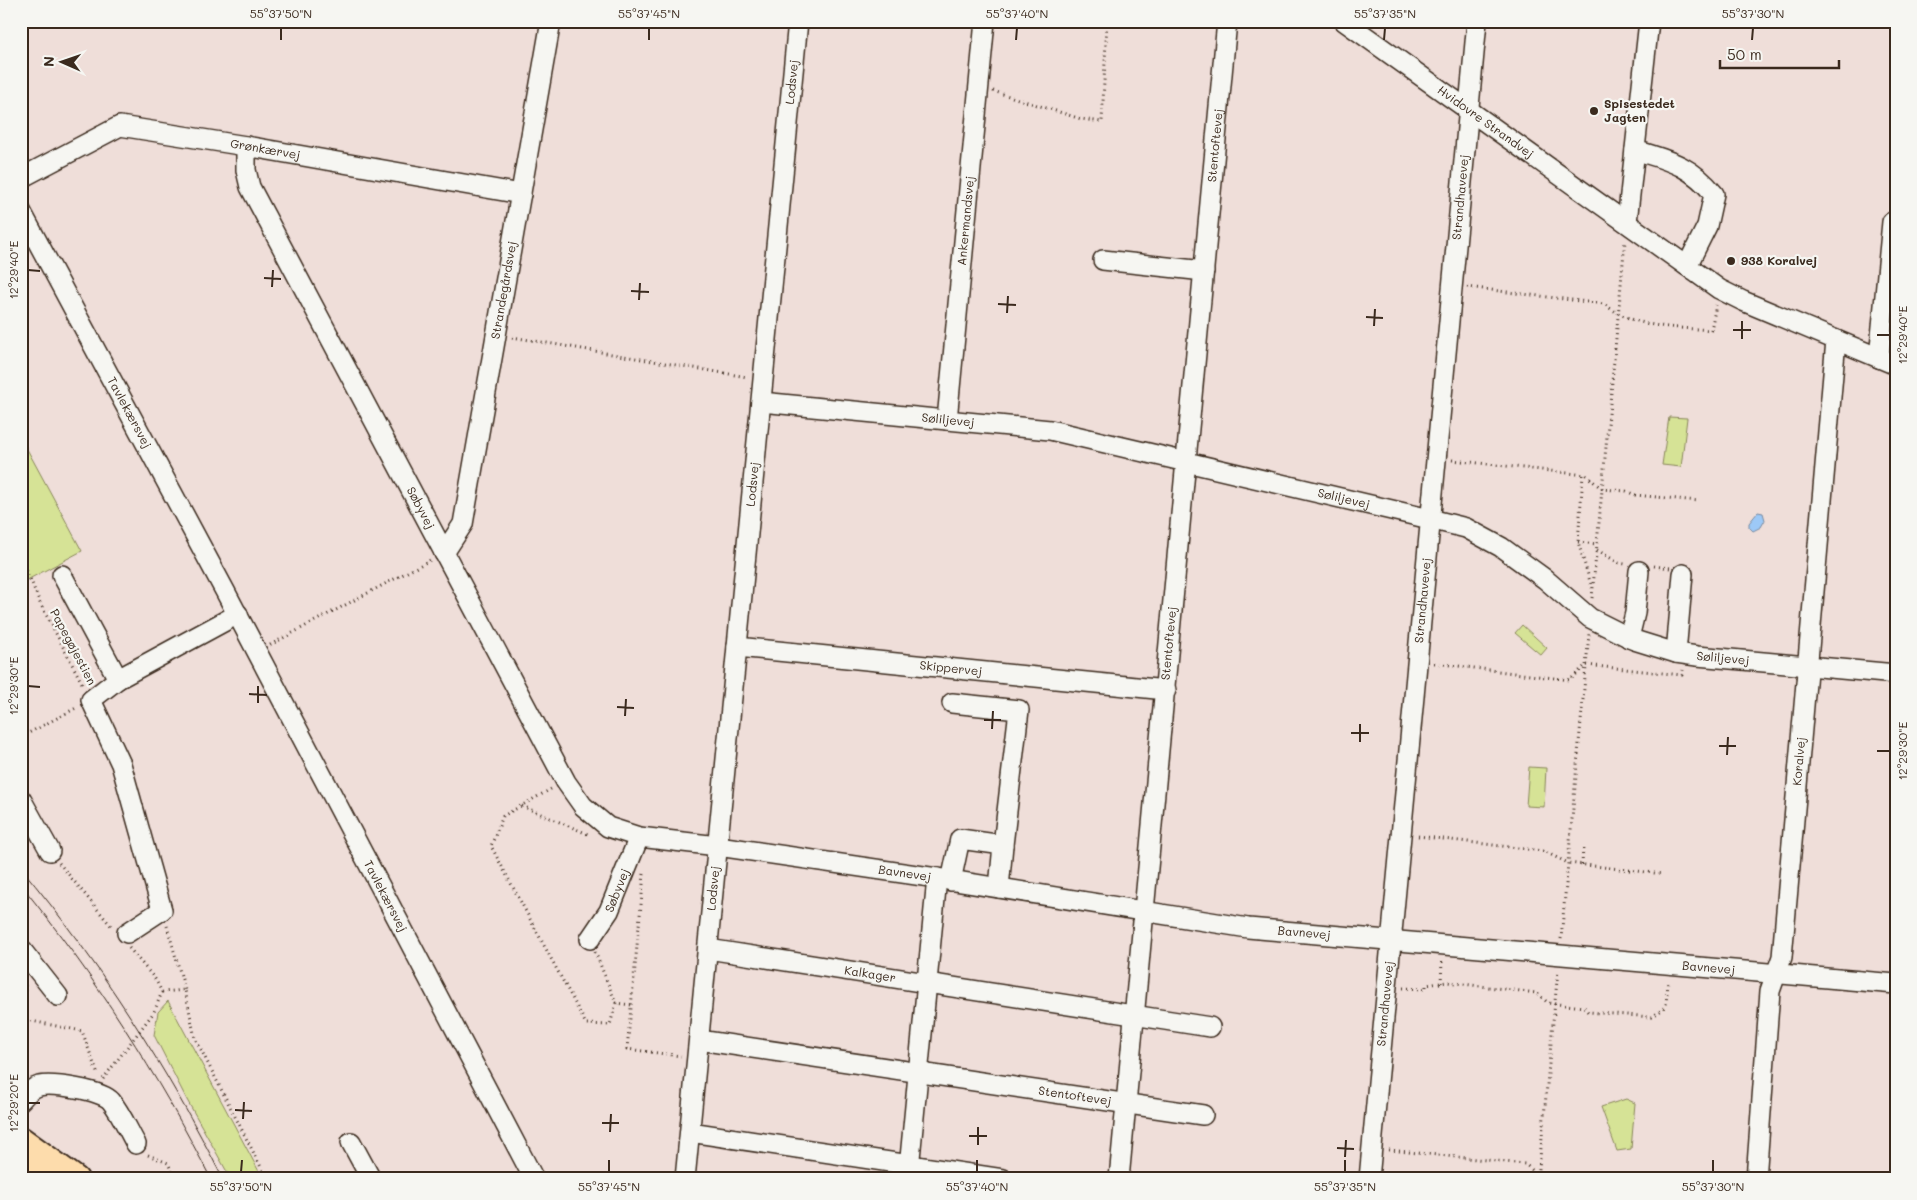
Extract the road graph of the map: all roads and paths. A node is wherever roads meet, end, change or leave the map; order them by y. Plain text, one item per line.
1 (551, 21) edge
2 (798, 21) edge
3 (986, 21) edge
4 (1106, 21) edge
5 (1227, 21) edge
6 (1344, 21) edge
7 (1477, 21) edge
8 (1650, 21) edge
9 (979, 86) junction
10 (1468, 109) junction
11 (246, 146) junction
12 (1635, 150) junction
13 (21, 178) edge
14 (521, 194) junction
15 (21, 211) edge
16 (1627, 222) junction
17 (1892, 222) dead end
18 (1103, 260) dead end
19 (1686, 266) junction
20 (1204, 271) junction
21 (1452, 285) junction
22 (1719, 289) junction
23 (1618, 315) junction
24 (496, 334) junction
25 (1836, 340) junction
26 (1887, 362) edge
27 (763, 379) junction
28 (761, 402) junction
29 (948, 420) junction
30 (1436, 458) junction
31 (1186, 462) junction
32 (1583, 475) junction
33 (21, 483) edge
34 (1602, 489) junction
35 (1699, 501) dead end
36 (1430, 519) junction
37 (21, 532) edge
38 (1578, 542) junction
39 (1597, 544) junction
40 (444, 553) junction
41 (21, 556) edge
42 (1639, 570) dead end
43 (1683, 574) dead end
44 (62, 575) dead end
45 (1593, 591) junction
46 (238, 614) junction
47 (1590, 618) junction
48 (1629, 638) junction
49 (737, 647) junction
50 (256, 652) junction
51 (1681, 654) junction
52 (1417, 661) junction
53 (1586, 664) junction
54 (1807, 666) junction
55 (1896, 674) edge
56 (118, 679) junction
57 (1166, 690) junction
58 (91, 700) junction
59 (952, 703) dead end
60 (21, 737) edge
61 (566, 782) junction
62 (21, 799) edge
63 (522, 806) junction
64 (1401, 834) junction
65 (639, 837) junction
66 (597, 838) dead end
67 (1003, 845) junction
68 (718, 846) junction
69 (1583, 847) dead end
70 (50, 851) joint
71 (1568, 863) junction
72 (1582, 865) junction
73 (644, 867) dead end
74 (1663, 874) dead end
75 (944, 880) junction
76 (999, 888) junction
77 (162, 910) junction
78 (1144, 911) junction
79 (123, 936) junction
80 (590, 939) joint
81 (1391, 941) junction
82 (1444, 946) junction
83 (708, 949) junction
84 (21, 950) edge
85 (1559, 955) junction
86 (1669, 965) junction
87 (1777, 974) junction
88 (21, 983) edge
89 (927, 983) junction
90 (1441, 983) junction
91 (1896, 984) edge
92 (1387, 987) junction
93 (186, 990) junction
94 (162, 992) junction
95 (58, 996) dead end
96 (616, 1003) junction
97 (1554, 1004) junction
98 (631, 1005) junction
99 (21, 1014) edge
100 (1134, 1016) junction
101 (21, 1019) edge
102 (1210, 1027) dead end
103 (698, 1049) junction
104 (918, 1072) junction
105 (21, 1100) edge
106 (1126, 1104) junction
107 (1203, 1115) dead end
108 (690, 1132) junction
109 (21, 1139) edge
110 (351, 1142) dead end
111 (136, 1144) joint
112 (1372, 1148) junction
113 (908, 1172) edge
114 (1539, 1178) edge
115 (76, 1179) edge
116 (175, 1179) edge
117 (267, 1179) edge
118 (371, 1179) edge
119 (534, 1179) edge
120 (685, 1179) edge
121 (1003, 1179) edge
122 (1119, 1179) edge
123 (1369, 1179) edge
124 (1547, 1179) edge
125 (1756, 1179) edge

1 - 14 street, Strandegårdsvej
2 - 27 street, Lodsvej
3 - 9 street, Ankermandsvej
4 - 9 path
5 - 20 street, Stentoftevej
6 - 10 street, Hvidovre Strandvej
7 - 10 street, Strandhavevej
8 - 12 street
9 - 29 street, Ankermandsvej
10 - 16 street, Hvidovre Strandvej
10 - 21 street, Strandhavevej
11 - 13 street, Grønkærvej
11 - 14 street, Grønkærvej
11 - 40 street, Søbyvej
12 - 16 street
12 - 19 street
14 - 24 street, Strandegårdsvej
15 - 46 street, Tavlekærsvej
16 - 19 street, Hvidovre Strandvej
16 - 23 path
17 - 26 street
18 - 20 street
19 - 22 street, Hvidovre Strandvej
20 - 31 street, Stentoftevej
21 - 23 path
21 - 30 street, Strandhavevej
22 - 23 path
22 - 25 street, Hvidovre Strandvej
23 - 34 path
24 - 27 path
24 - 40 street, Strandegårdsvej
25 - 26 street, Hvidovre Strandvej
25 - 54 street, Koralvej
27 - 28 street, Lodsvej
28 - 29 street, Søliljevej
28 - 49 street, Lodsvej
29 - 31 street, Søliljevej
30 - 32 path
30 - 36 street, Strandhavevej
31 - 36 street, Søliljevej
31 - 57 street, Stentoftevej
32 - 34 path
32 - 38 path
33 - 37 path
34 - 35 path
34 - 39 path
36 - 47 street, Søliljevej
36 - 52 street, Strandhavevej
38 - 39 path
38 - 45 path
39 - 45 path
40 - 50 path
40 - 61 street, Søbyvej
41 - 58 path, Papegøjestien
42 - 48 street
43 - 51 street
44 - 56 street
45 - 47 path
46 - 50 street, Tavlekærsvej
46 - 56 street
47 - 48 street, Søliljevej
47 - 53 path
48 - 51 street, Søliljevej
49 - 57 street, Skippervej
49 - 68 street, Lodsvej
50 - 119 street, Tavlekærsvej
51 - 53 path
51 - 54 street, Søliljevej
52 - 53 path
52 - 64 street, Strandhavevej
53 - 71 path
54 - 55 street, Søliljevej
54 - 87 street, Koralvej
56 - 58 street
57 - 78 street, Stentoftevej
58 - 60 path, Papegøjestien
58 - 77 street
59 - 67 street
61 - 63 path
61 - 65 street, Søbyvej
62 - 70 street
63 - 66 path
63 - 96 path
64 - 71 path
64 - 81 street, Strandhavevej
65 - 68 street, Søbyvej
65 - 80 street, Søbyvej
67 - 75 street
67 - 76 street
68 - 75 street, Bavnevej
68 - 83 street, Lodsvej
69 - 72 path
70 - 79 path
71 - 72 path
71 - 85 path
72 - 74 path
73 - 98 path
75 - 76 street, Bavnevej
75 - 89 street
76 - 78 street, Bavnevej
77 - 79 street
77 - 93 path
78 - 81 street, Bavnevej
78 - 100 street, Stentoftevej
79 - 94 path
80 - 96 path
81 - 82 street, Bavnevej
81 - 92 street, Strandhavevej
82 - 85 street, Bavnevej
82 - 90 path
83 - 89 street, Kalkager
83 - 103 street, Lodsvej
84 - 95 street
85 - 86 street, Bavnevej
85 - 97 path
86 - 87 street, Bavnevej
86 - 97 path
87 - 91 street, Bavnevej
87 - 125 street, Koralvej
88 - 99 path
89 - 100 street, Kalkager
89 - 104 street
90 - 92 path
90 - 97 path
92 - 112 street, Strandhavevej
93 - 94 path
93 - 117 path
94 - 101 path
96 - 98 path
97 - 114 path
98 - 103 path
100 - 102 street
100 - 106 street, Stentoftevej
103 - 104 street
103 - 108 street, Lodsvej
104 - 106 street, Stentoftevej
104 - 113 street
105 - 111 street
106 - 107 street, Stentoftevej
106 - 122 street, Stentoftevej
108 - 113 street
108 - 120 street, Lodsvej
109 - 115 main road
110 - 118 street
111 - 116 path
112 - 114 path
112 - 123 street, Strandhavevej
113 - 121 street
114 - 124 path

